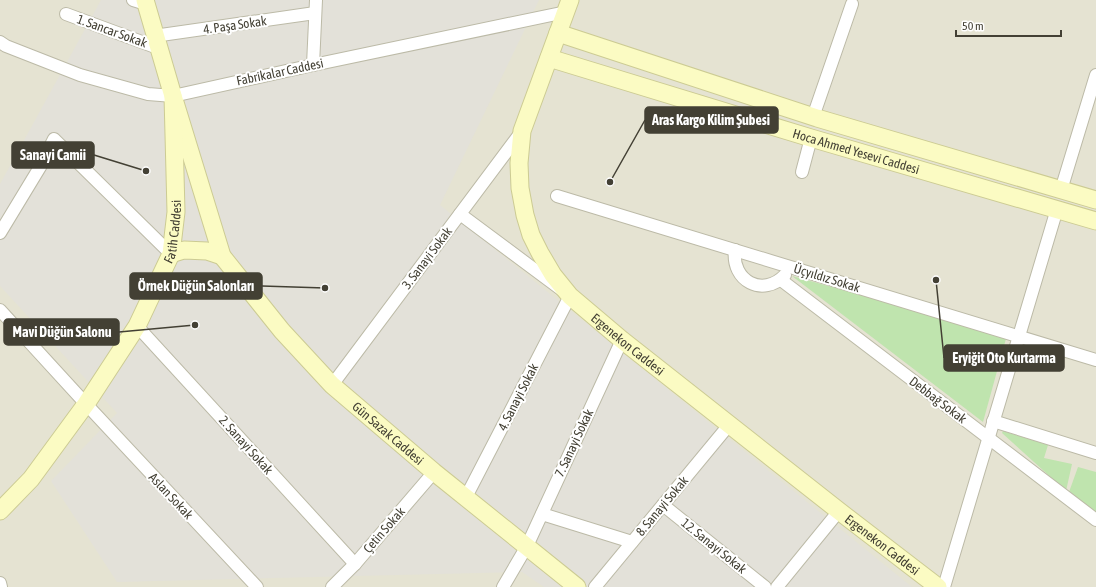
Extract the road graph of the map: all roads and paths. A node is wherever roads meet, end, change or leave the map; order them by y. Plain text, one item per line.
1 (316, 0) edge
2 (141, 1) edge
3 (852, 4) dead end
4 (568, 6) edge
5 (316, 13) junction
6 (66, 14) dead end
7 (558, 33) junction
8 (0, 42) edge
9 (156, 42) junction
10 (549, 58) junction
11 (313, 65) junction
12 (1096, 75) edge
13 (173, 96) junction
14 (813, 117) junction
15 (522, 131) junction
16 (811, 138) junction
17 (802, 172) dead end
18 (1061, 190) junction
19 (557, 196) dead end
20 (1096, 200) edge
21 (1057, 209) junction
22 (460, 214) junction
23 (1096, 221) edge
24 (0, 233) edge
25 (735, 250) junction
26 (171, 254) junction
27 (222, 256) junction
28 (790, 267) junction
29 (781, 280) junction
30 (570, 296) junction
31 (0, 310) edge
32 (138, 326) junction
33 (1019, 336) junction
34 (622, 340) junction
35 (1096, 360) edge
36 (332, 385) junction
37 (86, 404) junction
38 (993, 421) junction
39 (729, 425) junction
40 (988, 438) junction
41 (1096, 453) edge
42 (434, 472) junction
43 (466, 498) junction
44 (663, 505) junction
45 (0, 511) edge
46 (839, 511) junction
47 (542, 514) junction
48 (1096, 520) edge
49 (632, 542) junction
50 (527, 546) junction
51 (355, 564) junction
52 (0, 583) edge
53 (2, 587) edge
54 (257, 587) edge
55 (332, 587) edge
56 (502, 587) edge
57 (577, 587) edge
58 (595, 587) edge
59 (765, 587) edge
60 (777, 587) edge
61 (938, 587) edge
62 (944, 587) edge

1 - 5 street
2 - 9 street, Fatih Caddesi
3 - 14 street
4 - 7 street, Ergenekon Caddesi
4 - 11 street, Fabrikalar Caddesi
5 - 9 street, 4. Paşa Sokak
5 - 11 street
6 - 9 street, 1. Sancar Sokak
7 - 10 street, Ergenekon Caddesi
7 - 14 street, Hoca Ahmed Yesevi Caddesi
8 - 13 street, Fabrikalar Caddesi
9 - 13 street, Fatih Caddesi
10 - 15 street, Ergenekon Caddesi
10 - 16 street, Hoca Ahmed Yesevi Caddesi
11 - 13 street, Fabrikalar Caddesi
12 - 18 street
13 - 26 street, Fatih Caddesi
13 - 27 street
14 - 18 street, Hoca Ahmed Yesevi Caddesi
15 - 22 street, 3. Sanayi Sokak
15 - 30 street, Ergenekon Caddesi
16 - 17 street
16 - 21 street, Hoca Ahmed Yesevi Caddesi
18 - 20 street, Hoca Ahmed Yesevi Caddesi
19 - 25 street, Üçyıldız Sokak
21 - 23 street, Hoca Ahmed Yesevi Caddesi
21 - 33 street
22 - 30 street
22 - 36 street, 3. Sanayi Sokak
24 - 26 street
25 - 28 street, Üçyıldız Sokak
25 - 29 street
26 - 27 street
26 - 32 street, Fatih Caddesi
27 - 36 street, Gün Sazak Caddesi
28 - 29 street
28 - 33 street, Üçyıldız Sokak
29 - 40 street, Debbağ Sokak
30 - 34 street, Ergenekon Caddesi
30 - 43 street, 4. Sanayi Sokak
31 - 37 street, Aslan Sokak
32 - 37 street, Fatih Caddesi
32 - 51 street, 2. Sanayi Sokak
33 - 35 street, Üçyıldız Sokak
33 - 38 street
34 - 39 street, Ergenekon Caddesi
34 - 47 street, 7. Sanayi Sokak
36 - 42 street, Gün Sazak Caddesi
37 - 45 street, Fatih Caddesi
37 - 54 street, Aslan Sokak
38 - 40 street
38 - 41 street
39 - 44 street, 8. Sanayi Sokak
39 - 46 street, Ergenekon Caddesi
40 - 48 street, Debbağ Sokak
40 - 62 street
42 - 43 street, Gün Sazak Caddesi
42 - 51 street, Çetin Sokak
43 - 50 street, Gün Sazak Caddesi
44 - 49 street, 8. Sanayi Sokak
44 - 59 street, 12. Sanayi Sokak
46 - 60 street
46 - 61 street, Ergenekon Caddesi
47 - 49 street
47 - 50 street, 7. Sanayi Sokak
49 - 58 street, 8. Sanayi Sokak
50 - 56 street, 7. Sanayi Sokak
50 - 57 street, Gün Sazak Caddesi
51 - 55 street, Çetin Sokak
52 - 53 street

